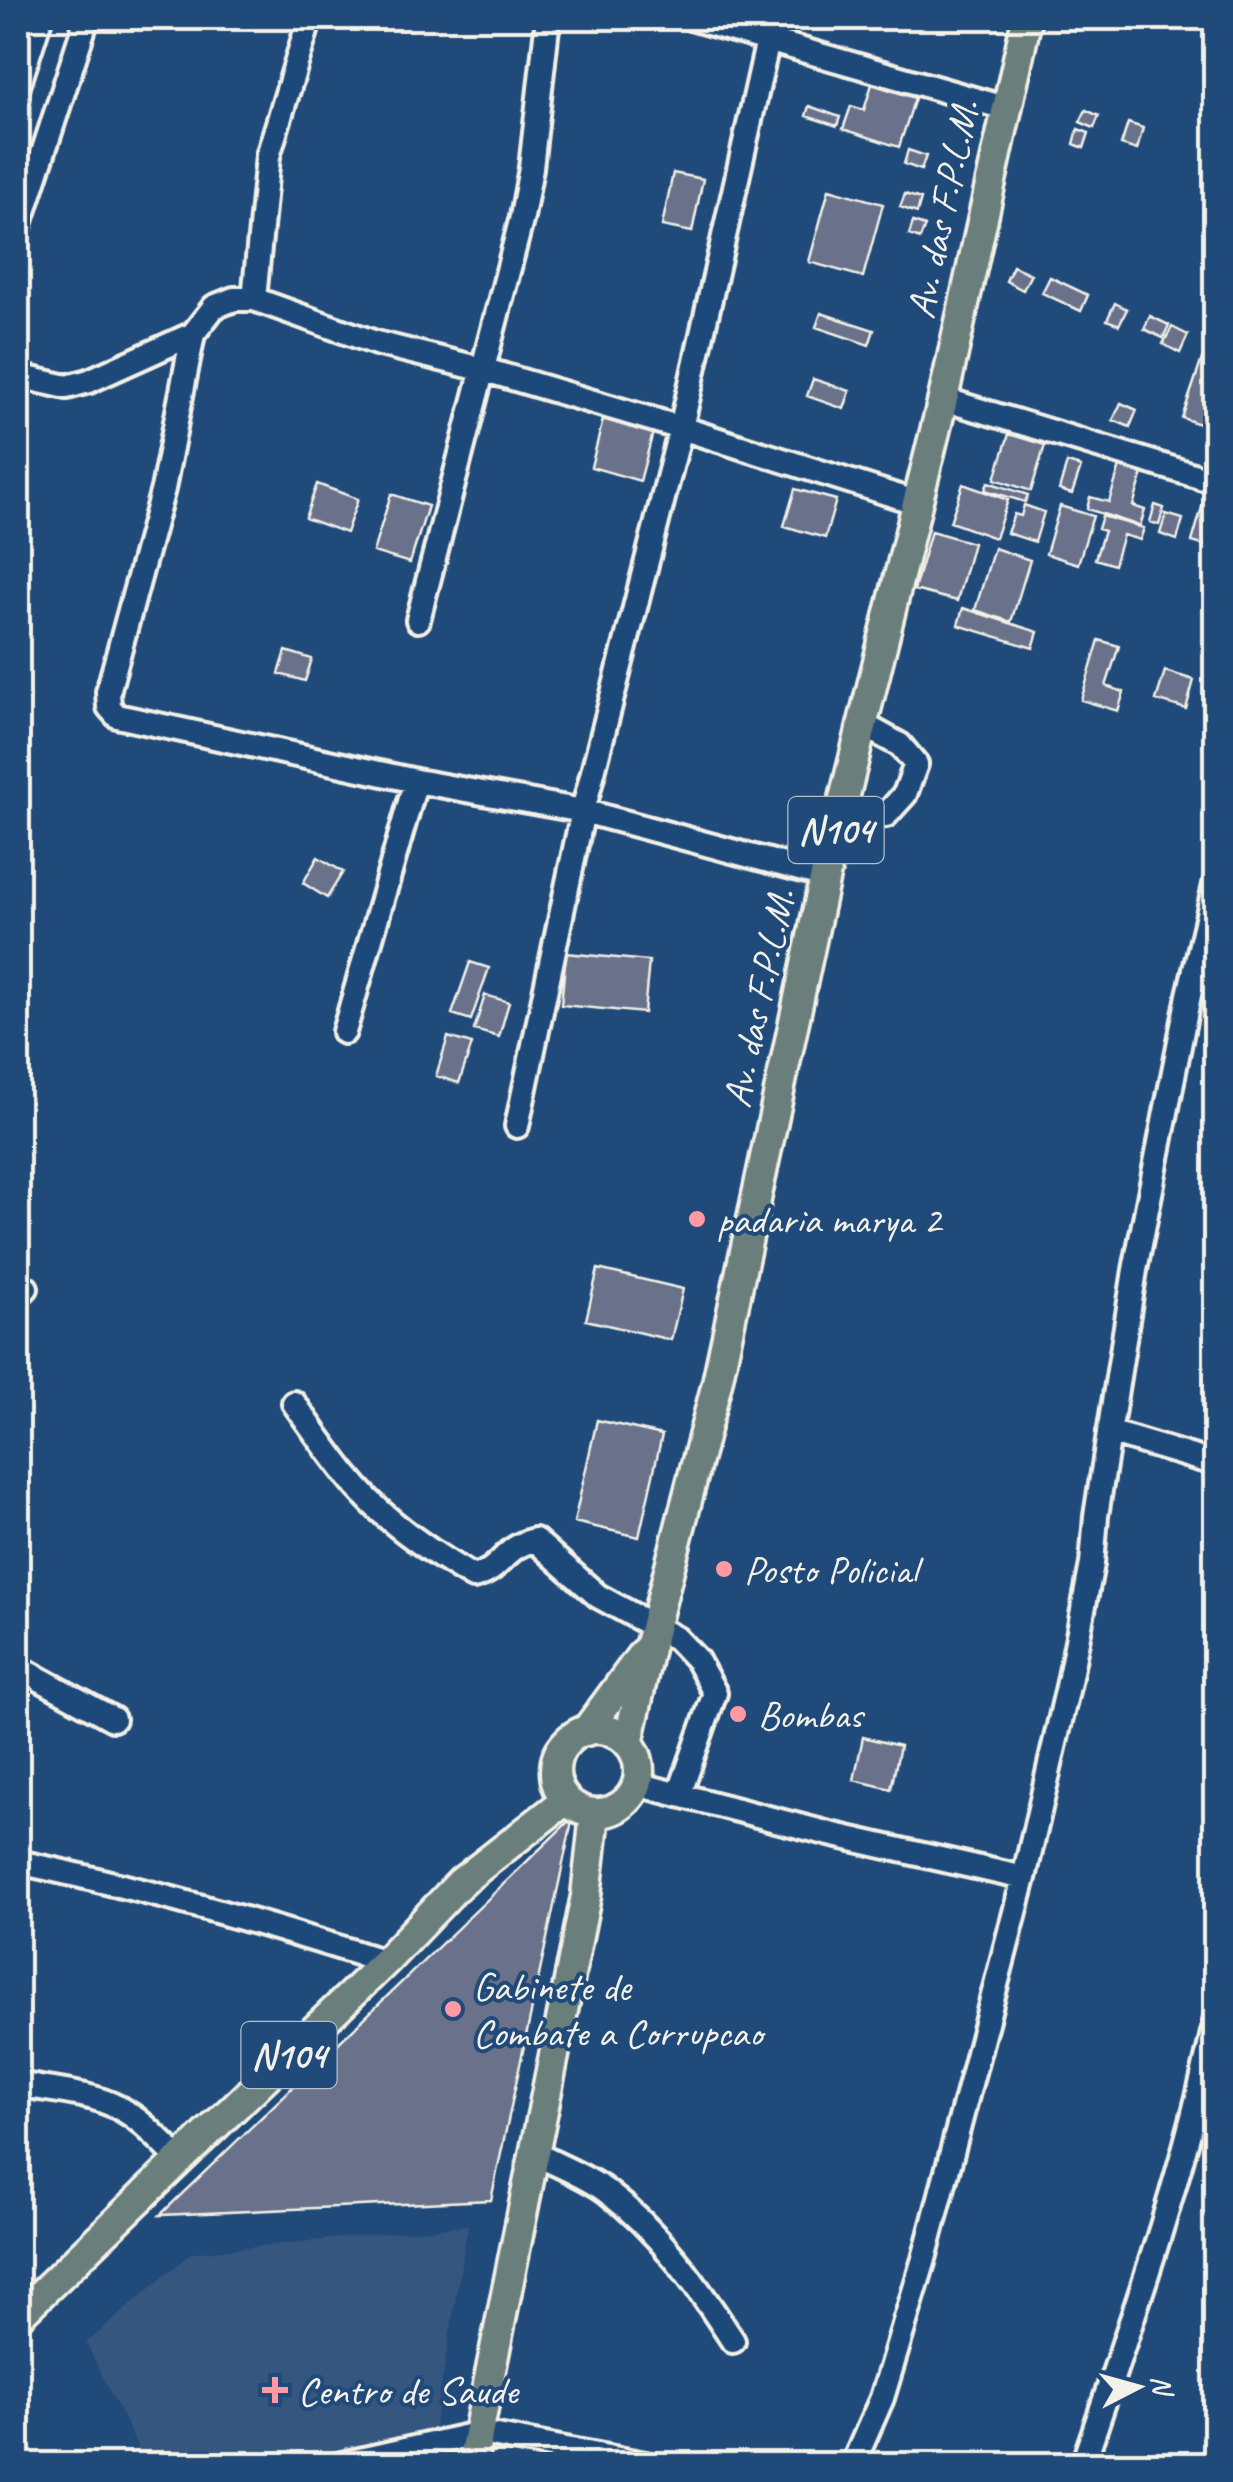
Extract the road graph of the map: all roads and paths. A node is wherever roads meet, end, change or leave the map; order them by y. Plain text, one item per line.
1 (40, 18) edge
2 (86, 18) edge
3 (310, 18) edge
4 (548, 18) edge
5 (691, 18) edge
6 (1027, 18) edge
7 (771, 29) edge
8 (18, 86) edge
9 (1004, 108) junction
10 (18, 230) edge
11 (254, 300) junction
12 (193, 334) junction
13 (485, 370) junction
14 (18, 376) edge
15 (943, 399) junction
16 (682, 428) junction
17 (1216, 482) edge
18 (915, 502) junction
19 (418, 620) dead end
20 (862, 724) junction
21 (416, 781) junction
22 (584, 811) junction
23 (839, 820) junction
24 (826, 876) junction
25 (1216, 881) edge
26 (344, 1032) dead end
27 (517, 1126) dead end
28 (294, 1403) dead end
29 (1109, 1432) junction
30 (1216, 1464) edge
31 (653, 1635) junction
32 (18, 1666) edge
33 (112, 1719) dead end
34 (586, 1730) junction
35 (628, 1743) junction
36 (637, 1784) junction
37 (679, 1795) junction
38 (566, 1800) junction
39 (595, 1814) junction
40 (18, 1862) edge
41 (1024, 1878) junction
42 (385, 1962) junction
43 (1216, 2018) edge
44 (18, 2084) edge
45 (536, 2154) junction
46 (180, 2160) junction
47 (18, 2316) edge
48 (733, 2342) dead end
49 (481, 2433) junction
50 (342, 2464) edge
51 (472, 2464) edge
52 (645, 2464) edge
53 (853, 2464) edge
54 (1083, 2464) edge

1 - 8 street
2 - 10 street
3 - 11 street
4 - 13 street
5 - 7 street
6 - 9 main road, Av. das F.P.L.M. / N104
7 - 9 street
7 - 16 street
9 - 15 main road, Av. das F.P.L.M. / N104
11 - 12 street
11 - 13 street
12 - 14 street
12 - 21 street
13 - 16 street
13 - 19 street
15 - 17 street
15 - 18 main road, Av. das F.P.L.M. / N104
16 - 18 street
16 - 22 street
18 - 20 main road, Av. das F.P.L.M. / N104
20 - 23 main road, Av. das F.P.L.M. / N104
20 - 23 street
21 - 22 street
21 - 26 street
22 - 24 street
22 - 27 street
23 - 24 main road, Av. das F.P.L.M. / N104
24 - 31 main road, Av. das F.P.L.M. / N104
25 - 29 street
28 - 31 street
29 - 30 street
29 - 41 street
31 - 34 main road, Av. das F.P.L.M. / N104
31 - 35 main road, Av. das F.P.L.M. / N104
31 - 37 street
32 - 33 street
34 - 35 main road
34 - 38 main road, N104
35 - 36 main road, N104
36 - 37 street
36 - 39 main road
37 - 41 street
38 - 39 main road
38 - 42 main road, N104 / N104
39 - 45 main road
40 - 42 street
41 - 53 street
42 - 46 main road, N104 / N104
43 - 54 street
44 - 46 street
45 - 48 street
45 - 49 main road
46 - 47 main road, N104 / N104
49 - 50 street
49 - 51 main road
49 - 52 street

